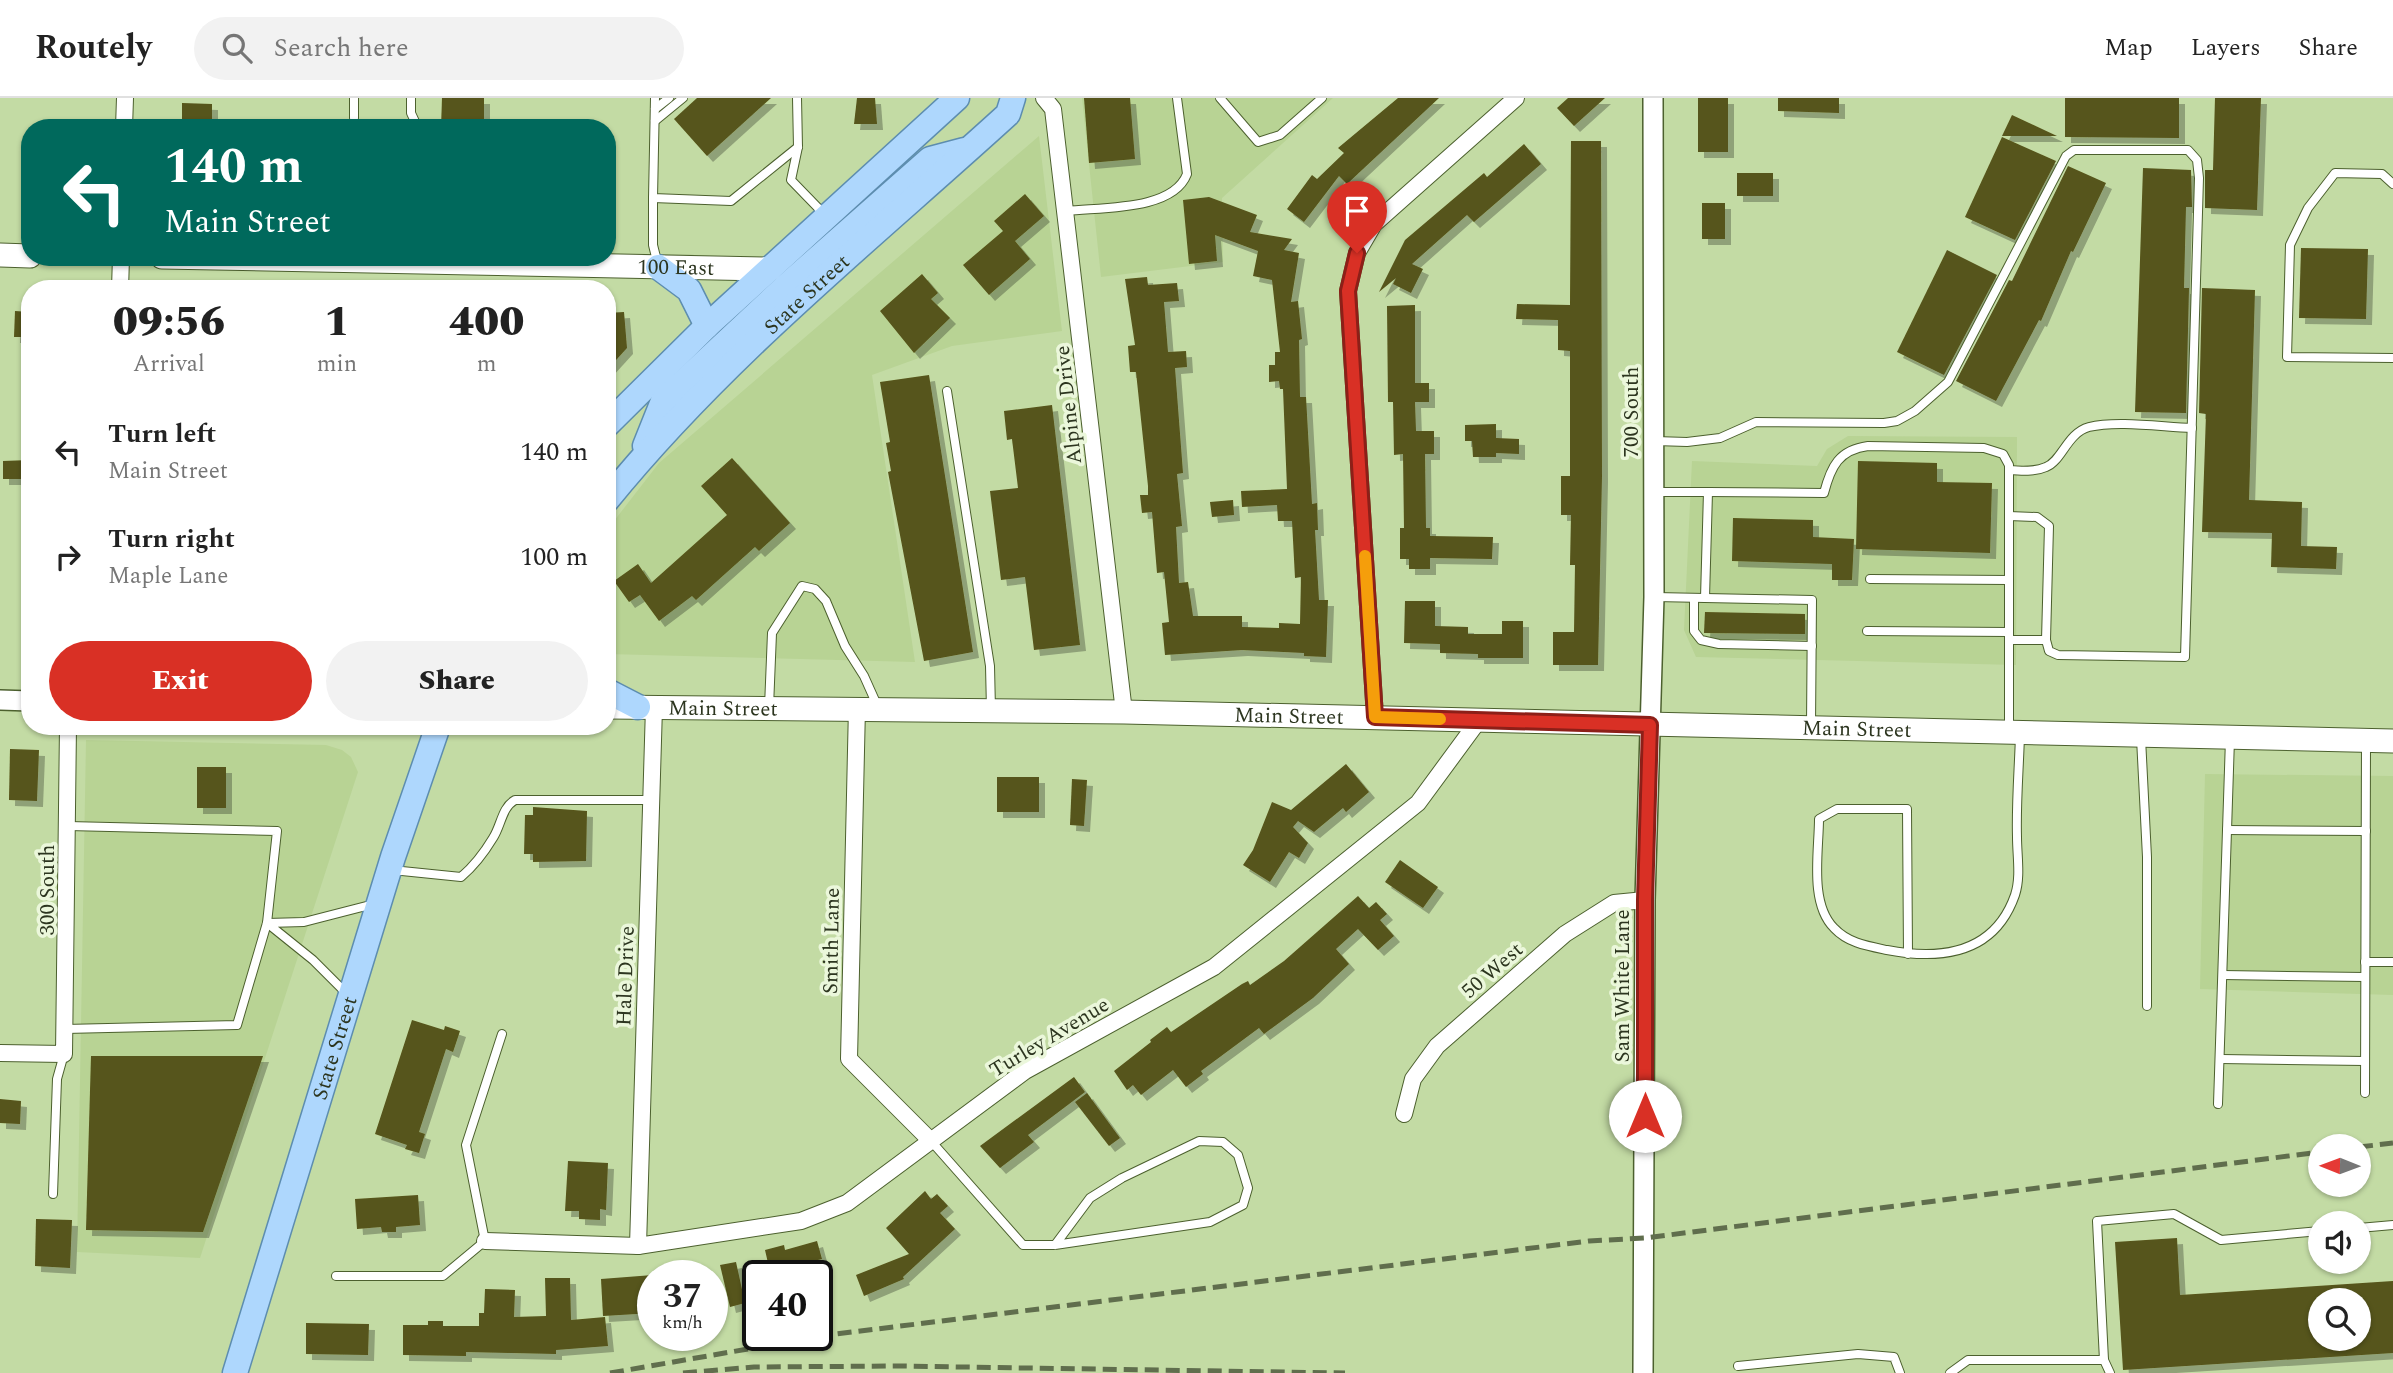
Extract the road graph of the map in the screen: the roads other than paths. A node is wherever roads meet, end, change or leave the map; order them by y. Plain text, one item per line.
1 (125, 98) edge
2 (354, 98) edge
3 (411, 98) edge
4 (655, 98) edge
5 (669, 98) edge
6 (684, 98) edge
7 (797, 98) edge
8 (957, 98) edge
9 (1013, 98) edge
10 (1044, 98) edge
11 (1177, 98) edge
12 (1220, 98) edge
13 (1322, 98) edge
14 (1516, 98) edge
15 (1653, 98) edge
16 (655, 109) junction
17 (354, 118) dead end
18 (124, 119) edge
19 (414, 119) edge
20 (655, 121) junction
21 (798, 147) junction
22 (970, 148) junction
23 (2393, 184) edge
24 (653, 198) junction
25 (1067, 211) junction
26 (826, 217) junction
27 (0, 255) edge
28 (21, 256) edge
29 (616, 266) edge
30 (659, 267) junction
31 (778, 278) junction
32 (707, 326) junction
33 (2393, 358) edge
34 (947, 391) dead end
35 (616, 416) edge
36 (2192, 428) junction
37 (1654, 441) junction
38 (640, 460) junction
39 (2009, 470) junction
40 (616, 489) edge
41 (1654, 492) junction
42 (1708, 492) junction
43 (2009, 516) junction
44 (1870, 579) dead end
45 (2009, 580) junction
46 (1654, 597) junction
47 (1694, 598) junction
48 (1705, 598) junction
49 (1867, 631) dead end
50 (2009, 636) junction
51 (2046, 640) junction
52 (1812, 646) junction
53 (616, 695) edge
54 (0, 700) edge
55 (21, 701) edge
56 (616, 707) edge
57 (646, 707) junction
58 (769, 707) junction
59 (867, 708) junction
60 (991, 710) junction
61 (1124, 712) junction
62 (1375, 717) junction
63 (1479, 720) junction
64 (1650, 725) junction
65 (1811, 727) junction
66 (2014, 732) junction
67 (68, 735) edge
68 (435, 735) edge
69 (2141, 735) junction
70 (2230, 737) junction
71 (2366, 740) junction
72 (2393, 741) edge
73 (651, 800) junction
74 (68, 826) junction
75 (2227, 830) junction
76 (2366, 831) junction
77 (390, 870) junction
78 (1645, 900) junction
79 (380, 902) junction
80 (267, 923) junction
81 (1908, 954) junction
82 (2365, 962) junction
83 (2393, 962) edge
84 (2223, 975) junction
85 (2365, 977) junction
86 (350, 997) junction
87 (2147, 1006) dead end
88 (65, 1029) junction
89 (502, 1034) dead end
90 (0, 1053) edge
91 (64, 1054) junction
92 (2221, 1059) junction
93 (2365, 1061) junction
94 (2365, 1093) dead end
95 (2218, 1104) dead end
96 (1404, 1114) dead end
97 (932, 1141) junction
98 (53, 1194) dead end
99 (2393, 1225) edge
100 (2371, 1227) edge
101 (2308, 1232) edge
102 (485, 1241) junction
103 (638, 1245) junction
104 (1055, 1245) junction
105 (336, 1276) dead end
106 (2104, 1360) junction
107 (1738, 1366) dead end
108 (235, 1373) edge
109 (1643, 1373) edge
110 (1900, 1373) edge
111 (1950, 1373) edge
112 (2110, 1373) edge

1 - 18 street
2 - 17 lane
3 - 19 lane
4 - 16 lane
5 - 16 lane
6 - 20 lane
7 - 21 lane
8 - 26 main road
9 - 22 main road, State Street
10 - 25 street, Alpine Drive
11 - 25 lane
12 - 13 lane
14 - 62 street
15 - 37 street, 700 South
16 - 20 lane
20 - 24 lane
21 - 24 lane
21 - 26 lane
22 - 31 main road
22 - 38 main road, State Street
23 - 33 lane
24 - 30 lane
25 - 61 street, Alpine Drive
26 - 31 main road
27 - 28 main road
29 - 30 main road, 100 East
30 - 31 main road, 100 East
30 - 32 main road
31 - 32 main road
31 - 38 main road
32 - 35 main road
34 - 60 lane
36 - 37 lane
36 - 39 lane
36 - 51 lane
37 - 41 street, 700 South
38 - 40 main road, State Street
39 - 42 lane
39 - 43 lane
41 - 42 lane
41 - 46 street, 700 South
42 - 48 lane
43 - 45 lane
43 - 51 lane
44 - 45 lane
45 - 50 lane
46 - 47 lane
46 - 64 street, 700 South
47 - 48 lane
47 - 52 lane
48 - 52 lane
49 - 50 lane
50 - 51 lane
50 - 66 lane
52 - 65 lane
53 - 57 main road
54 - 55 street
56 - 57 main road, Main Street
57 - 58 main road, Main Street
57 - 73 street, Hale Drive
58 - 59 main road, Main Street
58 - 59 lane
59 - 60 main road, Main Street
59 - 97 street, Smith Lane
60 - 61 main road, Main Street
61 - 62 main road, Main Street
62 - 63 main road, Main Street
63 - 64 main road, Main Street
63 - 97 street, Turley Avenue
64 - 65 main road, Main Street
64 - 78 street, Sam White Lane
65 - 66 main road, Main Street
66 - 69 main road, Main Street
66 - 81 lane
67 - 74 street, 300 South
68 - 77 main road, State Street
69 - 70 main road, Main Street
69 - 87 lane
70 - 71 main road, Main Street
70 - 75 lane
71 - 72 main road, Main Street
71 - 76 lane
73 - 77 lane
73 - 103 street, Hale Drive
74 - 80 lane
74 - 88 street, 300 South
75 - 76 lane
75 - 84 lane
76 - 82 lane
77 - 79 main road, State Street
78 - 96 street, 50 West
78 - 109 street, Sam White Lane
79 - 80 lane
79 - 86 main road, State Street
80 - 86 lane
80 - 88 lane
81 - 81 lane
82 - 83 lane
82 - 85 lane
84 - 85 lane
84 - 92 lane
85 - 93 lane
86 - 108 main road, State Street
88 - 91 street, 300 South
89 - 102 lane
90 - 91 street
91 - 98 lane
92 - 93 lane
92 - 95 lane
93 - 94 lane
97 - 103 street, Turley Avenue
97 - 104 lane
99 - 100 lane
101 - 106 lane
102 - 103 street, Turley Avenue
102 - 105 lane
104 - 104 lane
106 - 111 lane
106 - 112 lane
107 - 110 lane

